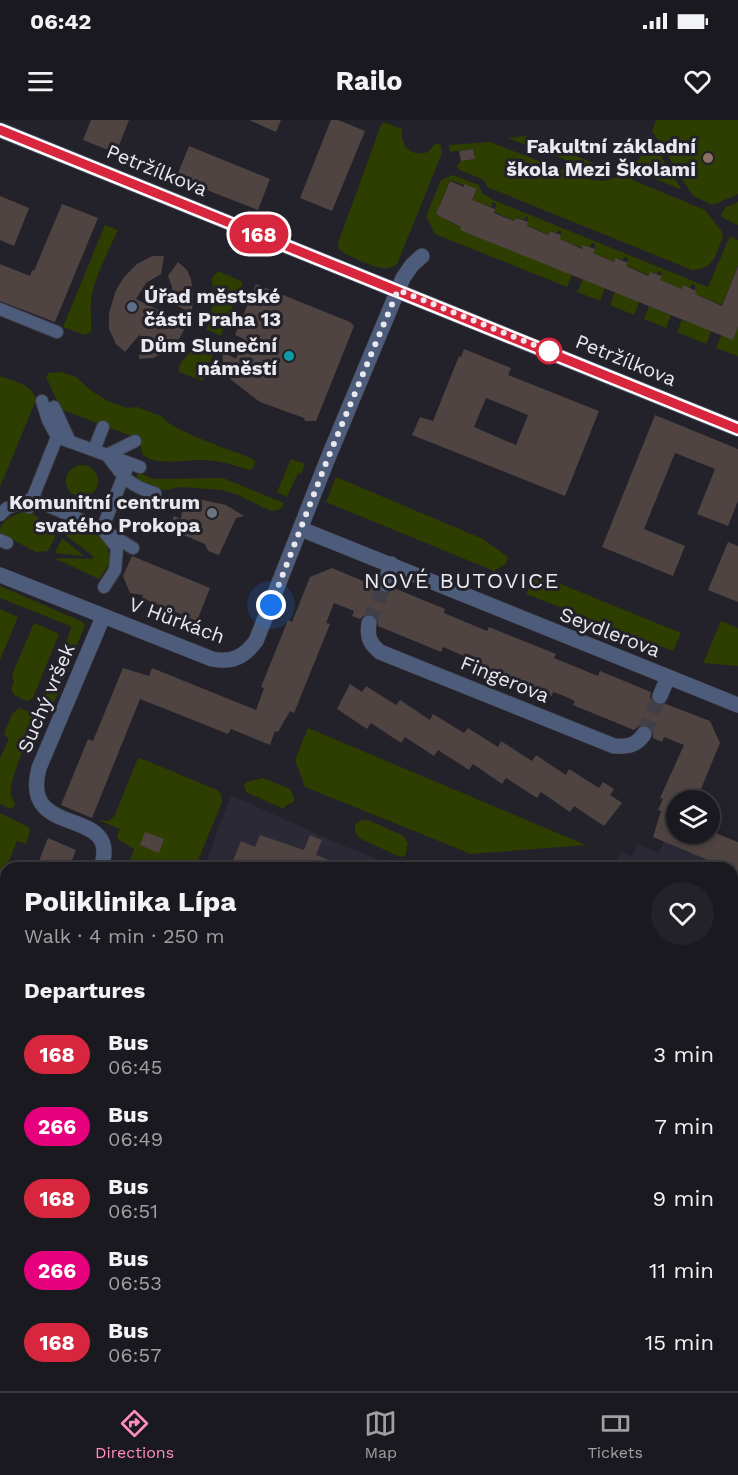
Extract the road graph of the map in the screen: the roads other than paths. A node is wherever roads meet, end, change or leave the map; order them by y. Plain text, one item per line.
1 (0, 130) edge
2 (422, 256) dead end
3 (398, 290) junction
4 (0, 309) edge
5 (57, 332) dead end
6 (103, 427) dead end
7 (738, 429) edge
8 (57, 437) junction
9 (135, 441) dead end
10 (70, 442) junction
11 (94, 450) junction
12 (108, 455) junction
13 (123, 478) junction
14 (155, 493) dead end
15 (31, 504) junction
16 (0, 515) edge
17 (102, 529) junction
18 (301, 529) junction
19 (133, 548) dead end
20 (391, 564) junction
21 (0, 575) edge
22 (385, 584) tunnel mouth
23 (104, 588) dead end
24 (103, 616) junction
25 (369, 623) tunnel mouth
26 (668, 677) junction
27 (660, 696) tunnel mouth
28 (738, 705) edge
29 (644, 734) tunnel mouth
30 (102, 862) edge

1 - 3 street, Petržílkova
2 - 3 street
3 - 7 street, Petržílkova
3 - 18 street
4 - 5 street
6 - 11 street
8 - 10 street
8 - 10 street
8 - 15 street
9 - 12 street
10 - 11 street
11 - 12 street
12 - 13 street
12 - 13 street
13 - 14 street
13 - 17 street
15 - 16 street
15 - 17 street
17 - 19 street
17 - 23 street
18 - 20 street, Seydlerova
18 - 24 street, V Hůrkách
20 - 22 street
20 - 26 street, Seydlerova
21 - 24 street, V Hůrkách
24 - 30 street, Suchý vršek
25 - 29 street, Fingerova
26 - 27 street
26 - 28 street, Seydlerova

